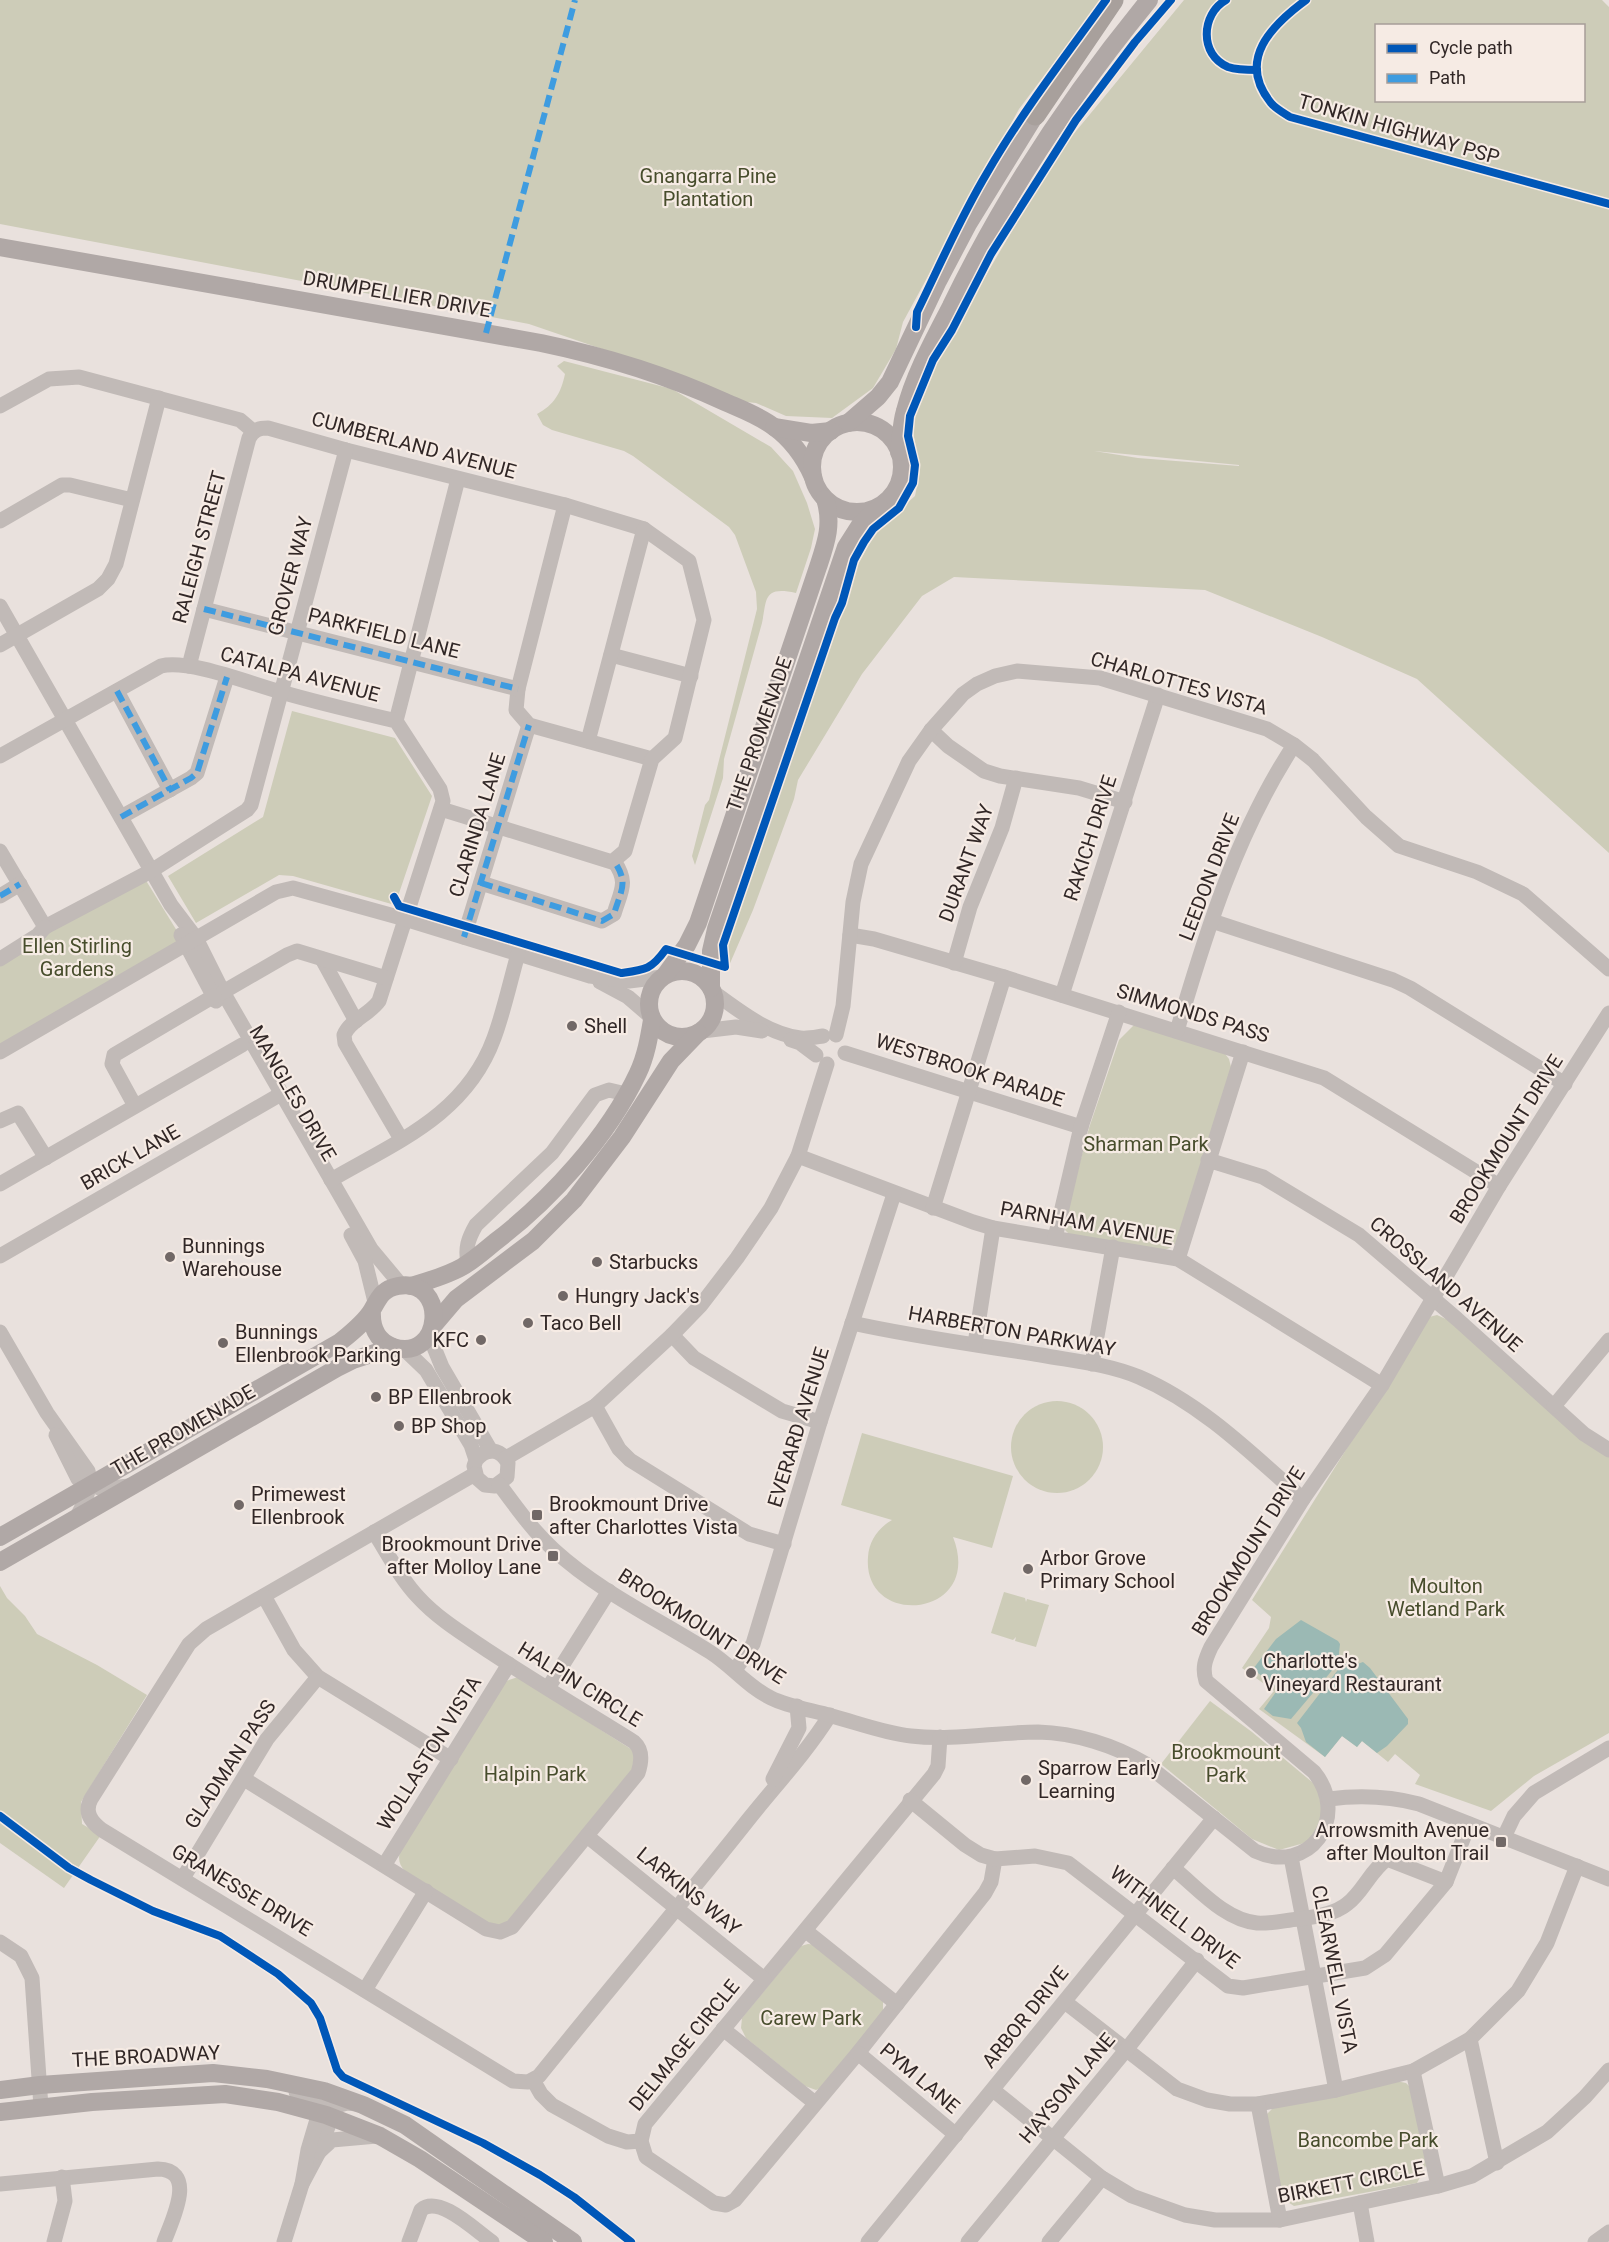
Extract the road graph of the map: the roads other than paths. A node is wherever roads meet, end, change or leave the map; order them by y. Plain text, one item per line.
1 (1113, 0) edge
2 (1119, 0) edge
3 (1149, 0) edge
4 (1035, 115) junction
5 (0, 247) edge
6 (159, 398) junction
7 (0, 406) edge
8 (848, 423) junction
9 (774, 427) junction
10 (831, 431) junction
11 (251, 435) junction
12 (346, 450) junction
13 (899, 452) junction
14 (813, 477) junction
15 (458, 479) junction
16 (825, 499) junction
17 (132, 500) junction
18 (565, 505) junction
19 (879, 507) junction
20 (0, 520) edge
21 (644, 530) junction
22 (0, 606) edge
23 (204, 609) junction
24 (297, 633) junction
25 (16, 635) junction
26 (0, 645) edge
27 (611, 655) junction
28 (411, 662) junction
29 (189, 666) junction
30 (690, 676) junction
31 (227, 677) junction
32 (518, 689) junction
33 (117, 691) junction
34 (281, 692) junction
35 (1158, 695) junction
36 (65, 720) junction
37 (396, 721) junction
38 (529, 725) junction
39 (931, 730) junction
40 (588, 741) junction
41 (1294, 745) junction
42 (0, 756) edge
43 (652, 759) junction
44 (1016, 778) junction
45 (170, 790) junction
46 (1125, 802) junction
47 (441, 809) junction
48 (121, 817) junction
49 (499, 827) junction
50 (0, 851) edge
51 (614, 861) junction
52 (151, 871) junction
53 (481, 883) junction
54 (20, 884) junction
55 (0, 896) edge
56 (405, 919) junction
57 (1212, 921) junction
58 (45, 927) junction
59 (850, 935) junction
60 (464, 937) junction
61 (190, 941) junction
62 (518, 954) junction
63 (0, 959) edge
64 (322, 959) junction
65 (954, 963) junction
66 (1609, 969) edge
67 (590, 976) junction
68 (664, 976) junction
69 (1004, 977) junction
70 (386, 978) junction
71 (712, 990) junction
72 (218, 994) junction
73 (1062, 994) junction
74 (1119, 1012) junction
75 (1609, 1013) edge
76 (651, 1018) junction
77 (356, 1021) junction
78 (1178, 1031) junction
79 (700, 1032) junction
80 (830, 1035) junction
81 (799, 1040) junction
82 (242, 1045) junction
83 (0, 1052) edge
84 (1243, 1052) junction
85 (845, 1053) junction
86 (822, 1060) junction
87 (1565, 1084) junction
88 (968, 1093) junction
89 (626, 1094) junction
90 (277, 1096) junction
91 (135, 1106) junction
92 (0, 1121) edge
93 (1081, 1127) junction
94 (401, 1139) junction
95 (798, 1156) junction
96 (46, 1158) junction
97 (1208, 1160) junction
98 (331, 1180) junction
99 (0, 1185) edge
100 (1499, 1186) junction
101 (894, 1194) junction
102 (933, 1208) junction
103 (993, 1228) junction
104 (356, 1234) junction
105 (1055, 1238) junction
106 (1113, 1247) junction
107 (0, 1256) edge
108 (1178, 1259) junction
109 (468, 1263) junction
110 (406, 1286) junction
111 (1434, 1300) junction
112 (374, 1306) junction
113 (852, 1323) junction
114 (431, 1331) junction
115 (0, 1332) edge
116 (672, 1335) junction
117 (1609, 1340) edge
118 (975, 1344) junction
119 (398, 1347) junction
120 (1092, 1364) junction
121 (1382, 1385) junction
122 (595, 1406) junction
123 (1554, 1406) junction
124 (820, 1422) junction
125 (1609, 1450) edge
126 (491, 1451) junction
127 (506, 1458) junction
128 (475, 1467) junction
129 (500, 1484) junction
130 (89, 1485) junction
131 (132, 1486) junction
132 (1303, 1499) junction
133 (77, 1517) junction
134 (374, 1532) junction
135 (0, 1537) edge
136 (784, 1544) junction
137 (0, 1562) edge
138 (609, 1591) junction
139 (264, 1596) junction
140 (510, 1665) junction
141 (735, 1670) junction
142 (318, 1677) junction
143 (548, 1688) junction
144 (796, 1706) junction
145 (830, 1715) junction
146 (940, 1737) junction
147 (1609, 1748) edge
148 (451, 1759) junction
149 (244, 1779) junction
150 (1329, 1799) junction
151 (910, 1800) junction
152 (757, 1808) junction
153 (1214, 1818) junction
154 (1469, 1824) junction
155 (587, 1836) junction
156 (1504, 1837) junction
157 (1292, 1857) junction
158 (995, 1859) junction
159 (385, 1864) junction
160 (1577, 1866) junction
161 (1173, 1869) junction
162 (183, 1878) junction
163 (1609, 1879) edge
164 (1446, 1882) junction
165 (426, 1891) junction
166 (678, 1908) junction
167 (1135, 1913) junction
168 (1303, 1918) junction
169 (806, 1931) junction
170 (0, 1942) edge
171 (1197, 1960) junction
172 (1315, 1975) junction
173 (764, 1979) junction
174 (365, 1990) junction
175 (1065, 2002) junction
176 (897, 2004) junction
177 (723, 2029) junction
178 (1470, 2039) junction
179 (1126, 2050) junction
180 (858, 2053) junction
181 (1609, 2070) edge
182 (1413, 2071) junction
183 (238, 2075) junction
184 (533, 2080) junction
185 (40, 2085) junction
186 (0, 2090) edge
187 (993, 2090) junction
188 (1336, 2090) junction
189 (815, 2103) junction
190 (1258, 2104) junction
191 (363, 2105) junction
192 (41, 2107) junction
193 (0, 2112) edge
194 (321, 2119) junction
195 (956, 2135) junction
196 (380, 2136) junction
197 (1052, 2139) junction
198 (641, 2141) junction
199 (319, 2152) junction
200 (1497, 2163) junction
201 (62, 2177) junction
202 (1102, 2178) junction
203 (0, 2184) edge
204 (302, 2184) junction
205 (1438, 2186) junction
206 (1360, 2203) junction
207 (1280, 2220) junction
208 (1609, 2232) edge
209 (54, 2242) edge
210 (164, 2242) edge
211 (284, 2242) edge
212 (410, 2242) edge
213 (492, 2242) edge
214 (544, 2242) edge
215 (573, 2242) edge
216 (868, 2242) edge
217 (968, 2242) edge
218 (1049, 2242) edge
219 (1368, 2242) edge
220 (1595, 2242) edge

1 - 4 highway
2 - 4 main road
3 - 13 main road
4 - 8 main road
5 - 9 main road, DRUMPELLIER DRIVE
6 - 7 street, CUMBERLAND AVENUE
6 - 11 street, CUMBERLAND AVENUE
6 - 17 street
8 - 10 main road
8 - 13 main road
9 - 10 main road, DRUMPELLIER DRIVE
9 - 14 main road, DRUMPELLIER DRIVE
10 - 14 main road
11 - 12 street, CUMBERLAND AVENUE
11 - 23 street, RALEIGH STREET
12 - 15 street, CUMBERLAND AVENUE
12 - 24 street, GROVER WAY
13 - 19 main road
14 - 16 main road
15 - 18 street, CUMBERLAND AVENUE
15 - 28 street
16 - 19 main road
16 - 68 main road, THE PROMENADE
17 - 20 street
17 - 25 street
18 - 21 street, CUMBERLAND AVENUE
18 - 32 street
19 - 71 main road, THE PROMENADE
21 - 27 street
21 - 30 street, CUMBERLAND AVENUE
22 - 25 street, MANGLES DRIVE
23 - 24 street, PARKFIELD LANE
23 - 29 street, RALEIGH STREET
24 - 28 street, PARKFIELD LANE
24 - 34 street, GROVER WAY
25 - 26 street
25 - 36 street, MANGLES DRIVE
27 - 30 street
27 - 40 street
28 - 32 street, PARKFIELD LANE
28 - 37 street
29 - 31 street, CATALPA AVENUE
29 - 33 street, CATALPA AVENUE
30 - 43 street, CUMBERLAND AVENUE
31 - 34 street, CATALPA AVENUE
31 - 45 street
32 - 38 street
33 - 36 street, CATALPA AVENUE
33 - 45 street
34 - 37 street, CATALPA AVENUE
34 - 52 street, GROVER WAY
35 - 39 street, CHARLOTTES VISTA
35 - 41 street, CHARLOTTES VISTA
35 - 46 street, RAKICH DRIVE
36 - 42 street, CATALPA AVENUE
36 - 48 street, MANGLES DRIVE
37 - 47 street, CATALPA AVENUE
38 - 40 street
38 - 49 street, CLARINDA LANE
39 - 44 street
39 - 59 street, CHARLOTTES VISTA
40 - 43 street
41 - 57 street, LEEDON DRIVE
41 - 66 street, CHARLOTTES VISTA
43 - 51 street
44 - 46 street
44 - 65 street, DURANT WAY
45 - 48 street
46 - 73 street, RAKICH DRIVE
47 - 49 street
47 - 56 street
48 - 52 street, MANGLES DRIVE
49 - 51 street
49 - 53 street, CLARINDA LANE
50 - 54 street
51 - 53 street
52 - 58 street, GROVER WAY
52 - 61 street, MANGLES DRIVE
53 - 60 street, CLARINDA LANE
54 - 55 street
54 - 58 street
56 - 60 street
56 - 61 street
56 - 70 street
57 - 78 street, LEEDON DRIVE
57 - 87 street
58 - 63 street, GROVER WAY
59 - 65 street, SIMMONDS PASS
59 - 80 street, CHARLOTTES VISTA
60 - 62 street
61 - 72 street, MANGLES DRIVE
61 - 83 street
62 - 67 street
62 - 94 street
64 - 70 street
64 - 72 street
64 - 77 street
65 - 69 street, SIMMONDS PASS
67 - 68 street
67 - 76 street
68 - 71 main road
68 - 76 main road
69 - 73 street, SIMMONDS PASS
69 - 88 street
70 - 77 street
71 - 79 main road
71 - 81 street
72 - 82 street, MANGLES DRIVE
72 - 90 street, MANGLES DRIVE
72 - 91 street
73 - 74 street, SIMMONDS PASS
74 - 78 street, SIMMONDS PASS
74 - 93 street
75 - 87 street, BROOKMOUNT DRIVE
76 - 79 main road
76 - 89 main road
77 - 94 street
78 - 84 street, SIMMONDS PASS
79 - 81 street
79 - 114 main road
80 - 81 street
80 - 85 street
80 - 86 street
81 - 86 street
82 - 90 street, MANGLES DRIVE
82 - 91 street
84 - 97 street
84 - 100 street, SIMMONDS PASS
85 - 86 street
85 - 88 street, WESTBROOK PARADE
86 - 95 street
87 - 100 street, BROOKMOUNT DRIVE
88 - 93 street, WESTBROOK PARADE
88 - 102 street
89 - 109 main road
89 - 109 street
90 - 98 street, MANGLES DRIVE
90 - 104 street, MANGLES DRIVE
90 - 107 street, BRICK LANE
91 - 96 street
92 - 96 street
93 - 105 street
94 - 98 street
95 - 101 street, PARNHAM AVENUE
95 - 116 street
96 - 99 street
97 - 108 street
97 - 111 street, CROSSLAND AVENUE
98 - 104 street, MANGLES DRIVE
100 - 111 street, BROOKMOUNT DRIVE
101 - 102 street, PARNHAM AVENUE
101 - 113 street, EVERARD AVENUE
102 - 103 street, PARNHAM AVENUE
103 - 105 street, PARNHAM AVENUE
103 - 118 street
104 - 110 street, MANGLES DRIVE
104 - 112 street, MANGLES DRIVE
105 - 106 street, PARNHAM AVENUE
106 - 108 street, PARNHAM AVENUE
106 - 120 street
108 - 121 street, PARNHAM AVENUE
109 - 110 main road
110 - 112 main road
110 - 114 main road
111 - 121 street, BROOKMOUNT DRIVE
111 - 123 street, CROSSLAND AVENUE
112 - 119 main road
112 - 130 main road, THE PROMENADE
113 - 118 street, HARBERTON PARKWAY
113 - 124 street, EVERARD AVENUE
114 - 119 main road
114 - 126 street
115 - 130 street
116 - 122 street
116 - 124 street
117 - 123 street
118 - 120 street, HARBERTON PARKWAY
119 - 128 street
119 - 131 main road, THE PROMENADE
120 - 132 street, HARBERTON PARKWAY
121 - 132 street, BROOKMOUNT DRIVE
122 - 127 street
122 - 136 street
123 - 125 street, CROSSLAND AVENUE
124 - 136 street, EVERARD AVENUE
126 - 127 street
126 - 128 street
127 - 129 street
128 - 129 street
128 - 134 street, GRANESSE DRIVE
129 - 138 street, BROOKMOUNT DRIVE
130 - 131 street
130 - 133 street
130 - 135 main road, THE PROMENADE
131 - 133 main road, THE PROMENADE
132 - 150 street, BROOKMOUNT DRIVE
133 - 137 main road, THE PROMENADE
134 - 139 street, GRANESSE DRIVE
134 - 140 street, HALPIN CIRCLE
136 - 141 street, EVERARD AVENUE
138 - 141 street, BROOKMOUNT DRIVE
138 - 143 street
139 - 142 street
139 - 162 street, GRANESSE DRIVE
140 - 143 street, HALPIN CIRCLE
140 - 148 street, WOLLASTON VISTA
141 - 144 street, BROOKMOUNT DRIVE
142 - 148 street
142 - 149 street, GLADMAN PASS
143 - 155 street, HALPIN CIRCLE
144 - 145 street, BROOKMOUNT DRIVE
144 - 152 street
145 - 146 street, BROOKMOUNT DRIVE
145 - 152 street
146 - 151 street, DELMAGE CIRCLE
146 - 153 street, BROOKMOUNT DRIVE
147 - 156 street
148 - 159 street, WOLLASTON VISTA
149 - 159 street, HALPIN CIRCLE
149 - 162 street, GLADMAN PASS
150 - 154 street
150 - 157 street
151 - 158 street, WITHNELL DRIVE
151 - 169 street, DELMAGE CIRCLE
152 - 166 street
153 - 157 street, BROOKMOUNT DRIVE
153 - 161 street, ARBOR DRIVE
154 - 156 street
154 - 164 street, WITHNELL DRIVE
155 - 165 street, HALPIN CIRCLE
155 - 166 street, LARKINS WAY
156 - 160 street
157 - 168 street, CLEARWELL VISTA
158 - 167 street, WITHNELL DRIVE
158 - 176 street, DELMAGE CIRCLE
159 - 165 street, HALPIN CIRCLE
160 - 163 street
160 - 178 street
161 - 167 street, ARBOR DRIVE
161 - 168 street
162 - 174 street, GRANESSE DRIVE
164 - 168 street
164 - 172 street, WITHNELL DRIVE
165 - 174 street
166 - 173 street, LARKINS WAY
166 - 184 street
167 - 171 street, WITHNELL DRIVE
167 - 175 street, ARBOR DRIVE
168 - 172 street, CLEARWELL VISTA
169 - 173 street, DELMAGE CIRCLE
169 - 176 street
170 - 185 street
171 - 172 street, WITHNELL DRIVE
171 - 179 street, HAYSOM LANE
172 - 188 street, CLEARWELL VISTA
173 - 177 street, DELMAGE CIRCLE
174 - 184 street, GRANESSE DRIVE
175 - 179 street
175 - 187 street, ARBOR DRIVE
176 - 180 street, DELMAGE CIRCLE
177 - 189 street
177 - 198 street, DELMAGE CIRCLE
178 - 182 street
178 - 200 street
179 - 190 street
179 - 197 street, HAYSOM LANE
180 - 189 street, DELMAGE CIRCLE
180 - 195 street, PYM LANE
181 - 200 street, BIRKETT CIRCLE
182 - 188 street
182 - 205 street
183 - 185 main road, THE BROADWAY
183 - 191 main road, THE BROADWAY
183 - 194 street
184 - 198 street
185 - 186 main road, THE BROADWAY
185 - 192 street
187 - 195 street, ARBOR DRIVE
187 - 197 street, BIRKETT CIRCLE
188 - 190 street
189 - 198 street, DELMAGE CIRCLE
190 - 207 street
191 - 194 street
191 - 215 main road, THE BROADWAY
192 - 193 main road, THE BROADWAY
192 - 194 main road, THE BROADWAY
194 - 196 main road, THE BROADWAY
194 - 199 street
194 - 204 street
195 - 216 street, ARBOR DRIVE
196 - 199 street
196 - 214 main road, THE BROADWAY
197 - 202 street, BIRKETT CIRCLE
197 - 217 street, HAYSOM LANE
199 - 204 street
200 - 205 street, BIRKETT CIRCLE
201 - 203 street
201 - 209 street
201 - 210 street
202 - 207 street, BIRKETT CIRCLE
202 - 218 street
204 - 211 street
205 - 206 street, BIRKETT CIRCLE
206 - 207 street, BIRKETT CIRCLE
206 - 219 street
208 - 220 street
212 - 213 street

